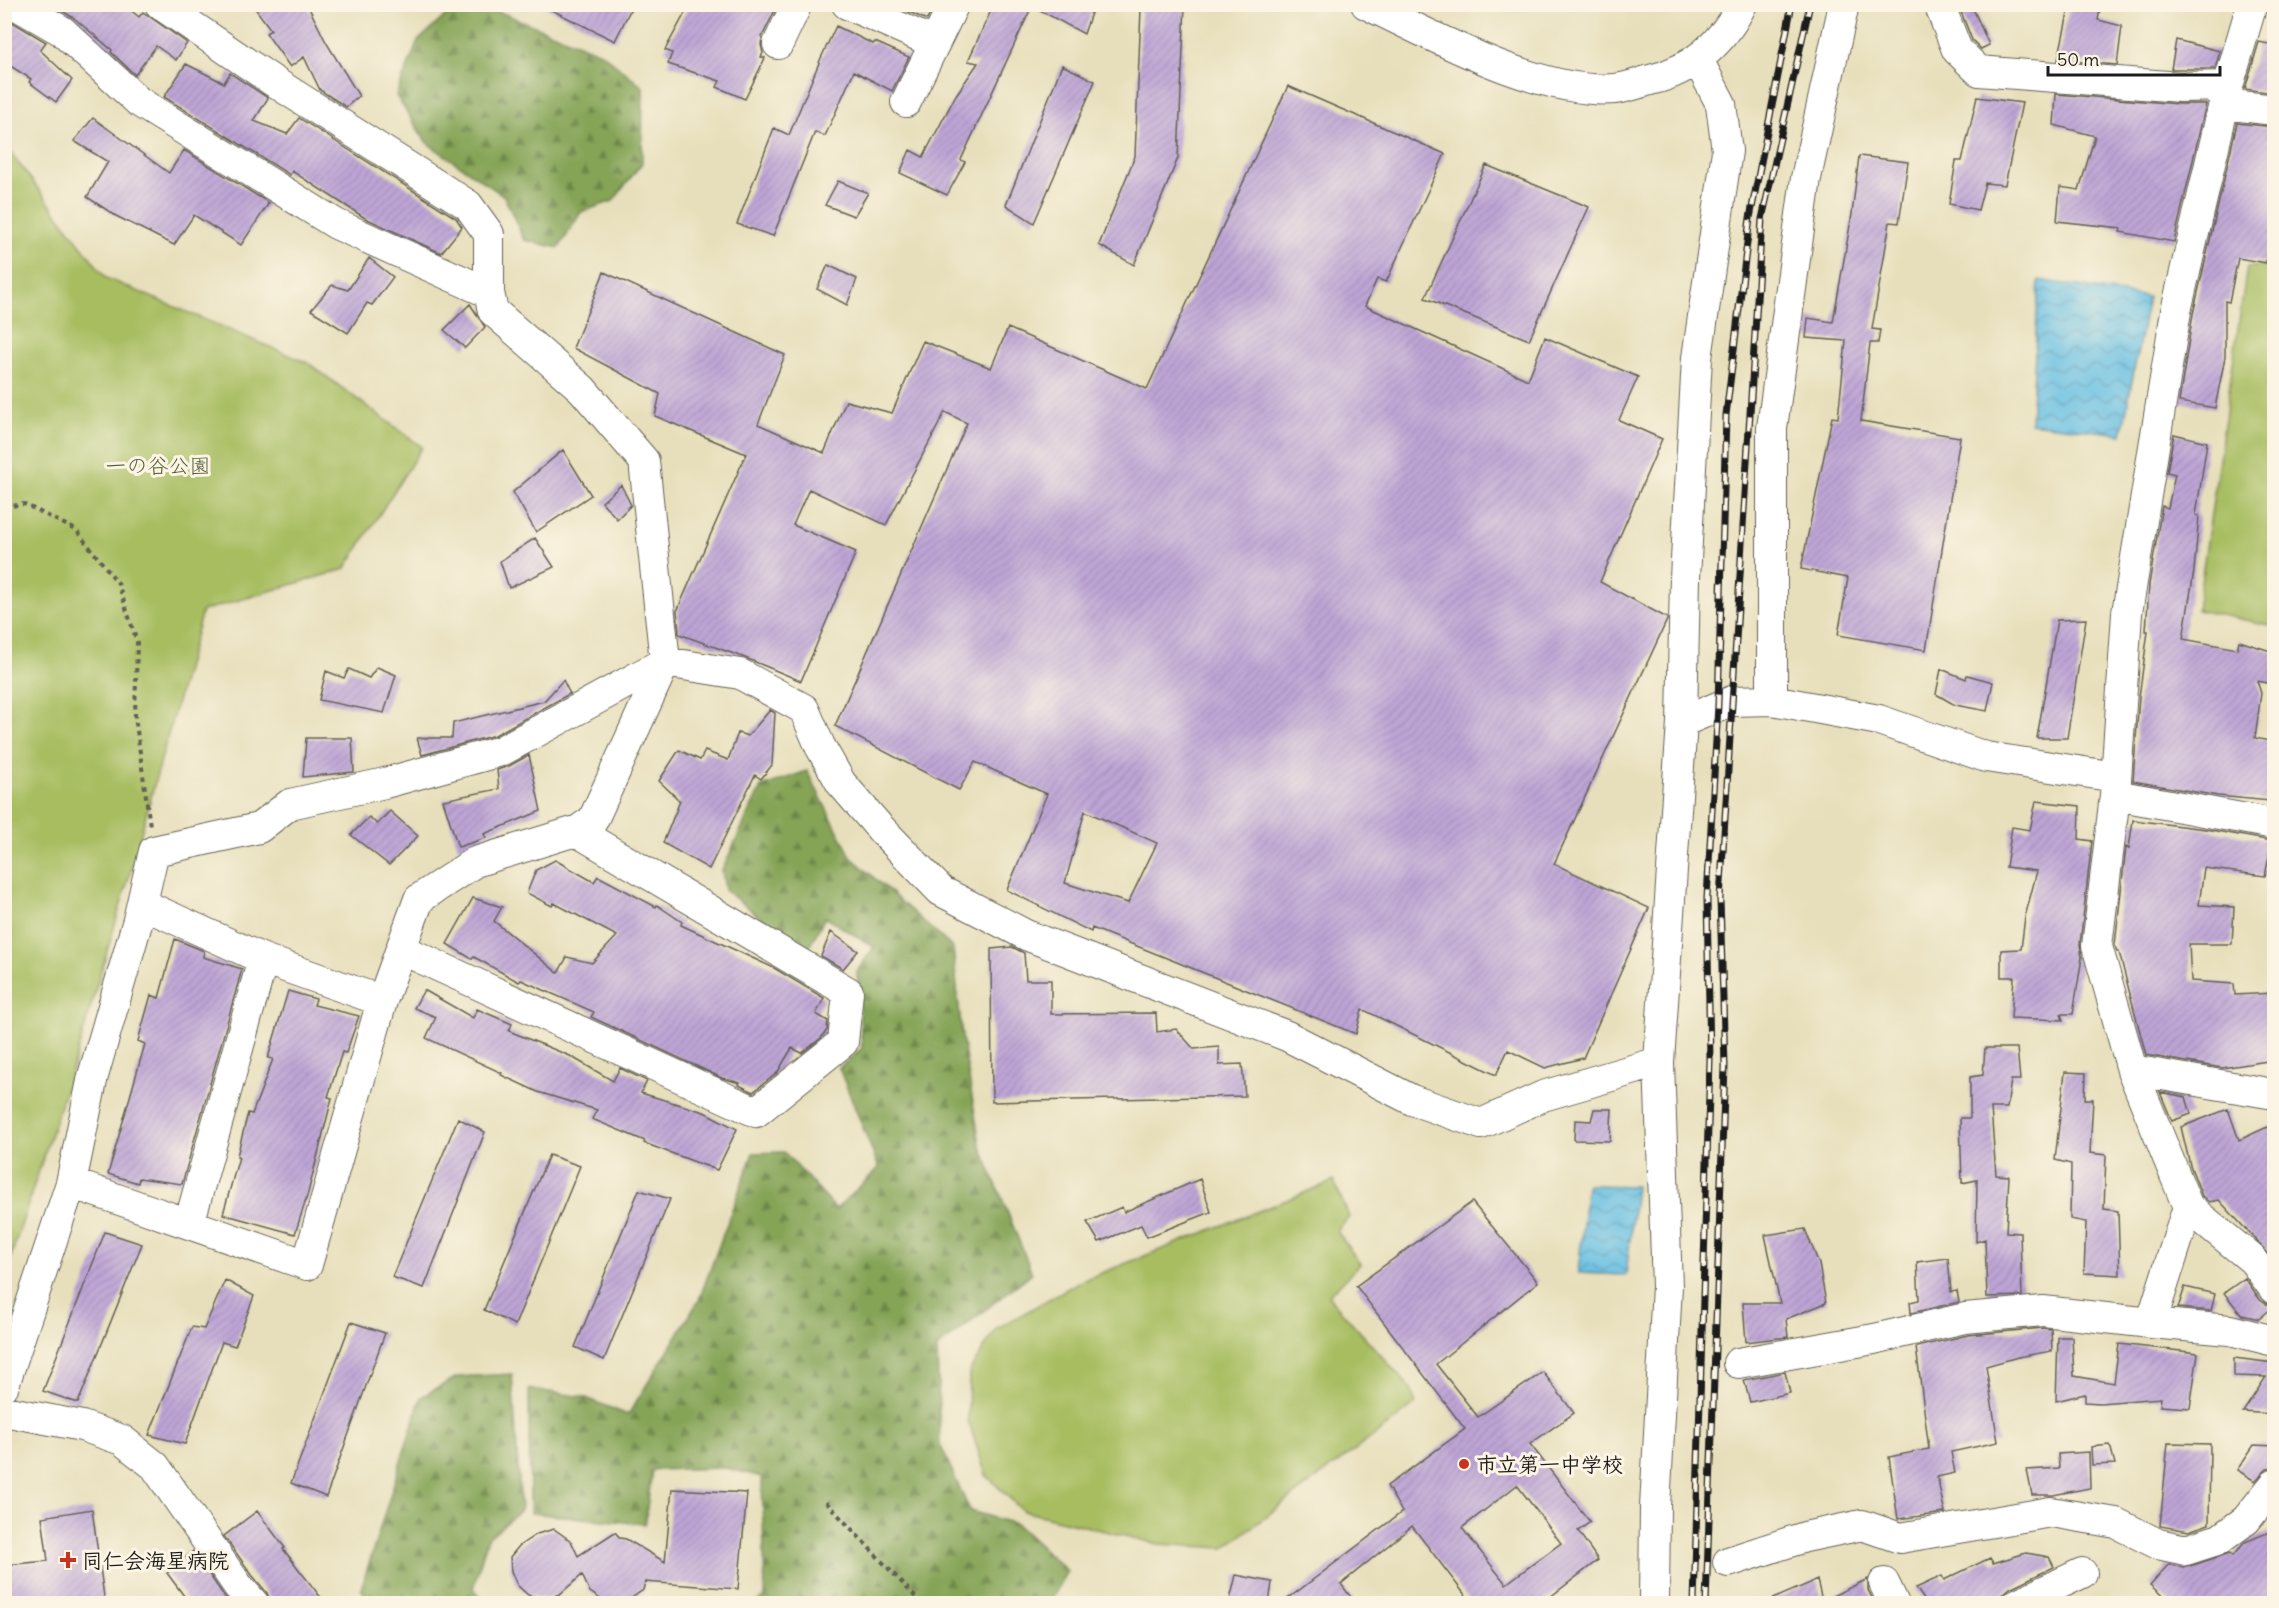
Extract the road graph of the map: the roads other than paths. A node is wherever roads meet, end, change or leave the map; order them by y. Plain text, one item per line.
1 (15, 4) edge
2 (160, 4) edge
3 (797, 4) edge
4 (954, 4) edge
5 (1366, 4) edge
6 (1742, 4) edge
7 (1844, 4) edge
8 (1939, 4) edge
9 (2252, 4) edge
10 (851, 5) edge
11 (935, 43) junction
12 (778, 44) dead end
13 (1698, 60) junction
14 (2226, 95) junction
15 (906, 102) dead end
16 (2274, 110) edge
17 (489, 293) junction
18 (665, 662) junction
19 (1772, 700) junction
20 (1682, 722) junction
21 (2116, 786) junction
22 (2274, 824) edge
23 (576, 831) junction
24 (142, 904) junction
25 (401, 949) junction
26 (263, 959) junction
27 (382, 1001) junction
28 (1659, 1062) junction
29 (2132, 1070) junction
30 (2274, 1095) edge
31 (71, 1183) junction
32 (2188, 1207) junction
33 (189, 1224) junction
34 (2274, 1289) edge
35 (2151, 1323) junction
36 (2274, 1341) edge
37 (1738, 1363) dead end
38 (4, 1385) edge
39 (4, 1411) edge
40 (2274, 1485) edge
41 (1728, 1562) dead end
42 (2082, 1573) dead end
43 (254, 1604) edge
44 (1654, 1604) edge
45 (2017, 1604) edge

1 - 17 street
2 - 17 street
3 - 12 street
4 - 11 street
5 - 13 street
6 - 13 street
7 - 19 street
8 - 14 street
9 - 14 street
10 - 11 street
11 - 15 street
13 - 20 street
14 - 16 street
14 - 21 street
17 - 18 street
18 - 23 street
18 - 24 street
18 - 28 street
19 - 20 street
19 - 21 street
20 - 28 street
21 - 22 street
21 - 29 street
23 - 25 street
23 - 25 street
24 - 26 street
24 - 31 street
25 - 27 street
26 - 27 street
26 - 33 street
27 - 33 street
28 - 44 street
29 - 30 street
29 - 32 street
31 - 33 street
31 - 38 street
32 - 34 street
32 - 35 street
35 - 36 street
35 - 37 street
39 - 43 street
40 - 41 street
42 - 45 street

